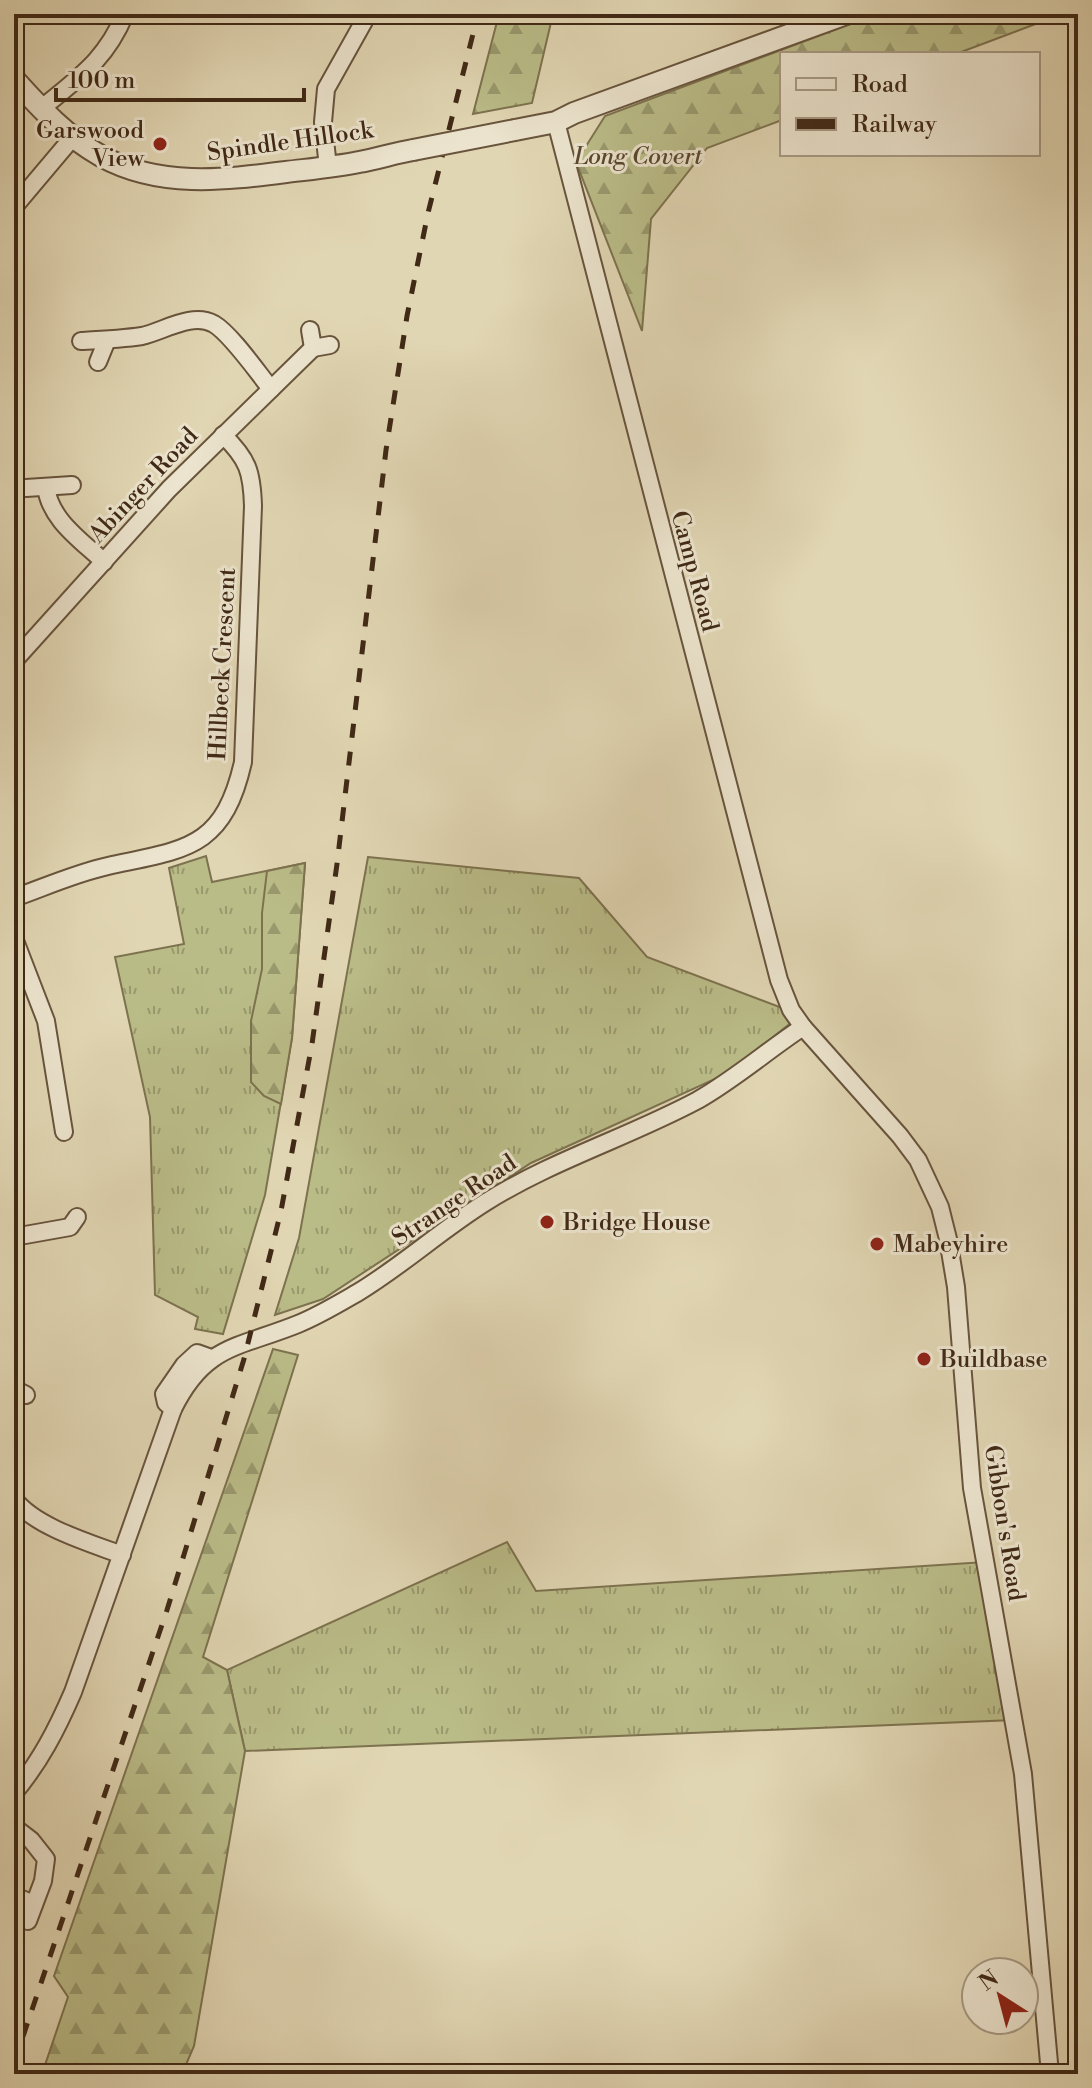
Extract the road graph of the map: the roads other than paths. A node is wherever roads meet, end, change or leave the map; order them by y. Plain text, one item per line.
1 (125, 14) edge
2 (368, 14) edge
3 (846, 14) edge
4 (14, 79) edge
5 (41, 109) junction
6 (556, 122) junction
7 (73, 137) junction
8 (328, 167) junction
9 (14, 207) edge
10 (310, 330) dead end
11 (107, 340) junction
12 (81, 341) dead end
13 (98, 362) dead end
14 (271, 389) junction
15 (223, 435) junction
16 (72, 485) dead end
17 (46, 487) junction
18 (26, 488) dead end
19 (104, 562) junction
20 (14, 661) edge
21 (14, 898) edge
22 (14, 938) edge
23 (803, 1027) junction
24 (64, 1132) dead end
25 (75, 1226) dead end
26 (14, 1237) edge
27 (15, 1505) edge
28 (122, 1555) junction
29 (14, 1793) edge
30 (14, 1827) edge
31 (14, 1896) edge
32 (34, 1904) junction
33 (28, 1921) dead end
34 (1050, 2074) edge

1 - 5 street
2 - 8 street
3 - 6 street, Spindle Hillock
4 - 5 street, Spindle Hillock
5 - 7 street, Spindle Hillock
6 - 8 street, Spindle Hillock, bridge
6 - 23 street, Camp Road
7 - 8 street, Spindle Hillock
7 - 9 street
10 - 14 street, Abinger Road
11 - 12 street
11 - 13 street
11 - 14 street
14 - 15 street, Abinger Road
15 - 19 street, Abinger Road
15 - 21 street, Hillbeck Crescent
16 - 17 street
17 - 18 street
17 - 19 street
19 - 20 street, Abinger Road
22 - 24 street
23 - 28 street, Strange Road
23 - 34 street, Gibbon's Road
25 - 26 street
27 - 28 street
28 - 29 street, Strange Road
30 - 32 street
31 - 32 street
32 - 33 street

